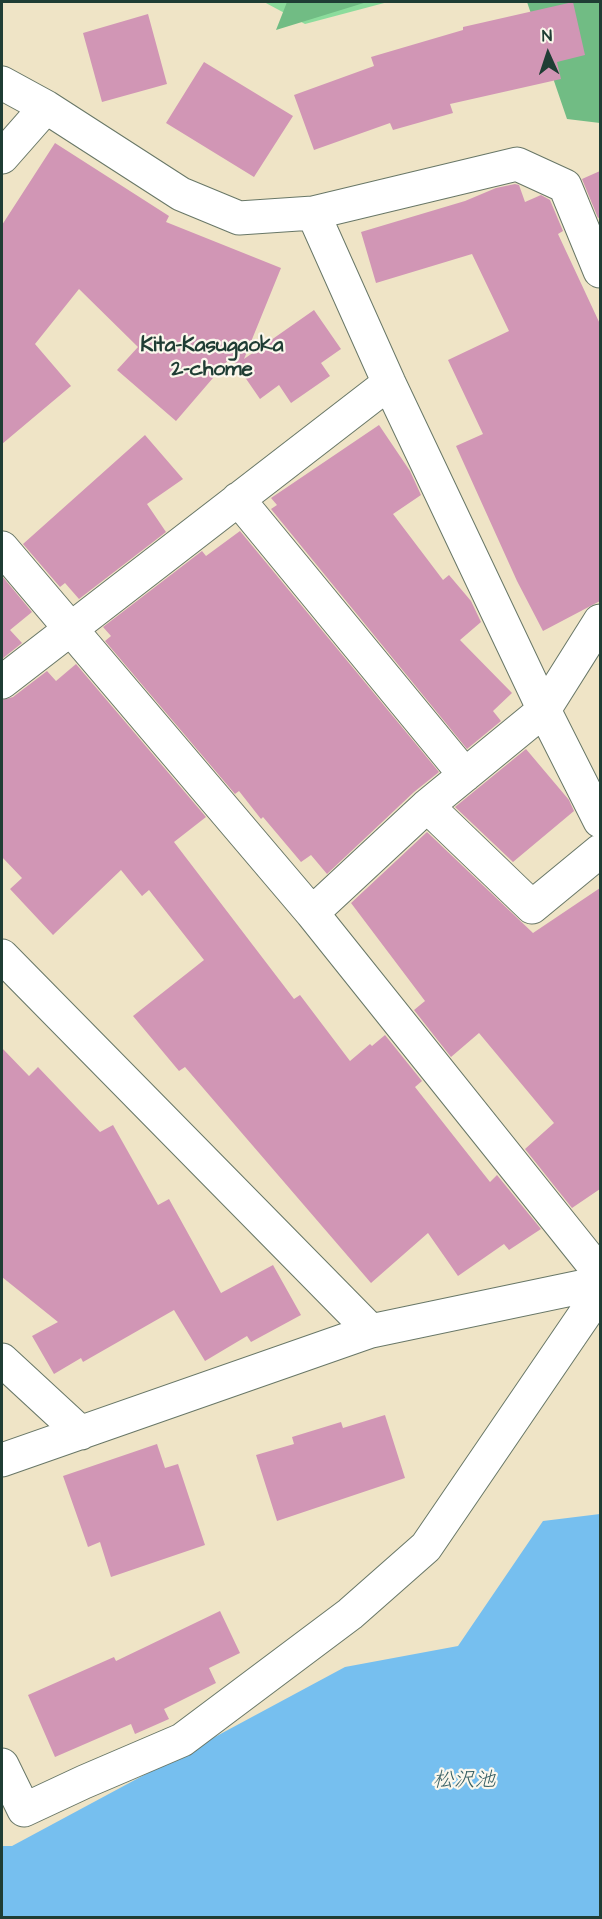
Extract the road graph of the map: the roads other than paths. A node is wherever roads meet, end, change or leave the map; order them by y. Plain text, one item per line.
1 (2, 83) edge
2 (46, 107) junction
3 (2, 157) edge
4 (313, 213) junction
5 (600, 271) edge
6 (389, 383) junction
7 (238, 499) junction
8 (2, 548) edge
9 (600, 621) edge
10 (69, 630) junction
11 (2, 682) edge
12 (544, 710) junction
13 (465, 775) junction
14 (427, 806) junction
15 (600, 821) edge
16 (600, 851) edge
17 (312, 913) junction
18 (2, 956) edge
19 (600, 1273) edge
20 (600, 1283) edge
21 (600, 1292) edge
22 (371, 1331) junction
23 (2, 1360) edge
24 (81, 1433) junction
25 (2, 1460) edge
26 (2, 1765) edge

1 - 2 street
2 - 3 street
2 - 4 street
4 - 5 street
4 - 6 street
6 - 7 street
6 - 12 street
7 - 10 street
7 - 13 street
8 - 10 street
9 - 12 street
10 - 11 street
10 - 17 street
12 - 13 street
12 - 15 street
13 - 14 street
14 - 16 street
14 - 17 street
17 - 19 street
18 - 22 street
20 - 22 street
21 - 26 street
22 - 24 street
23 - 24 street
24 - 25 street

